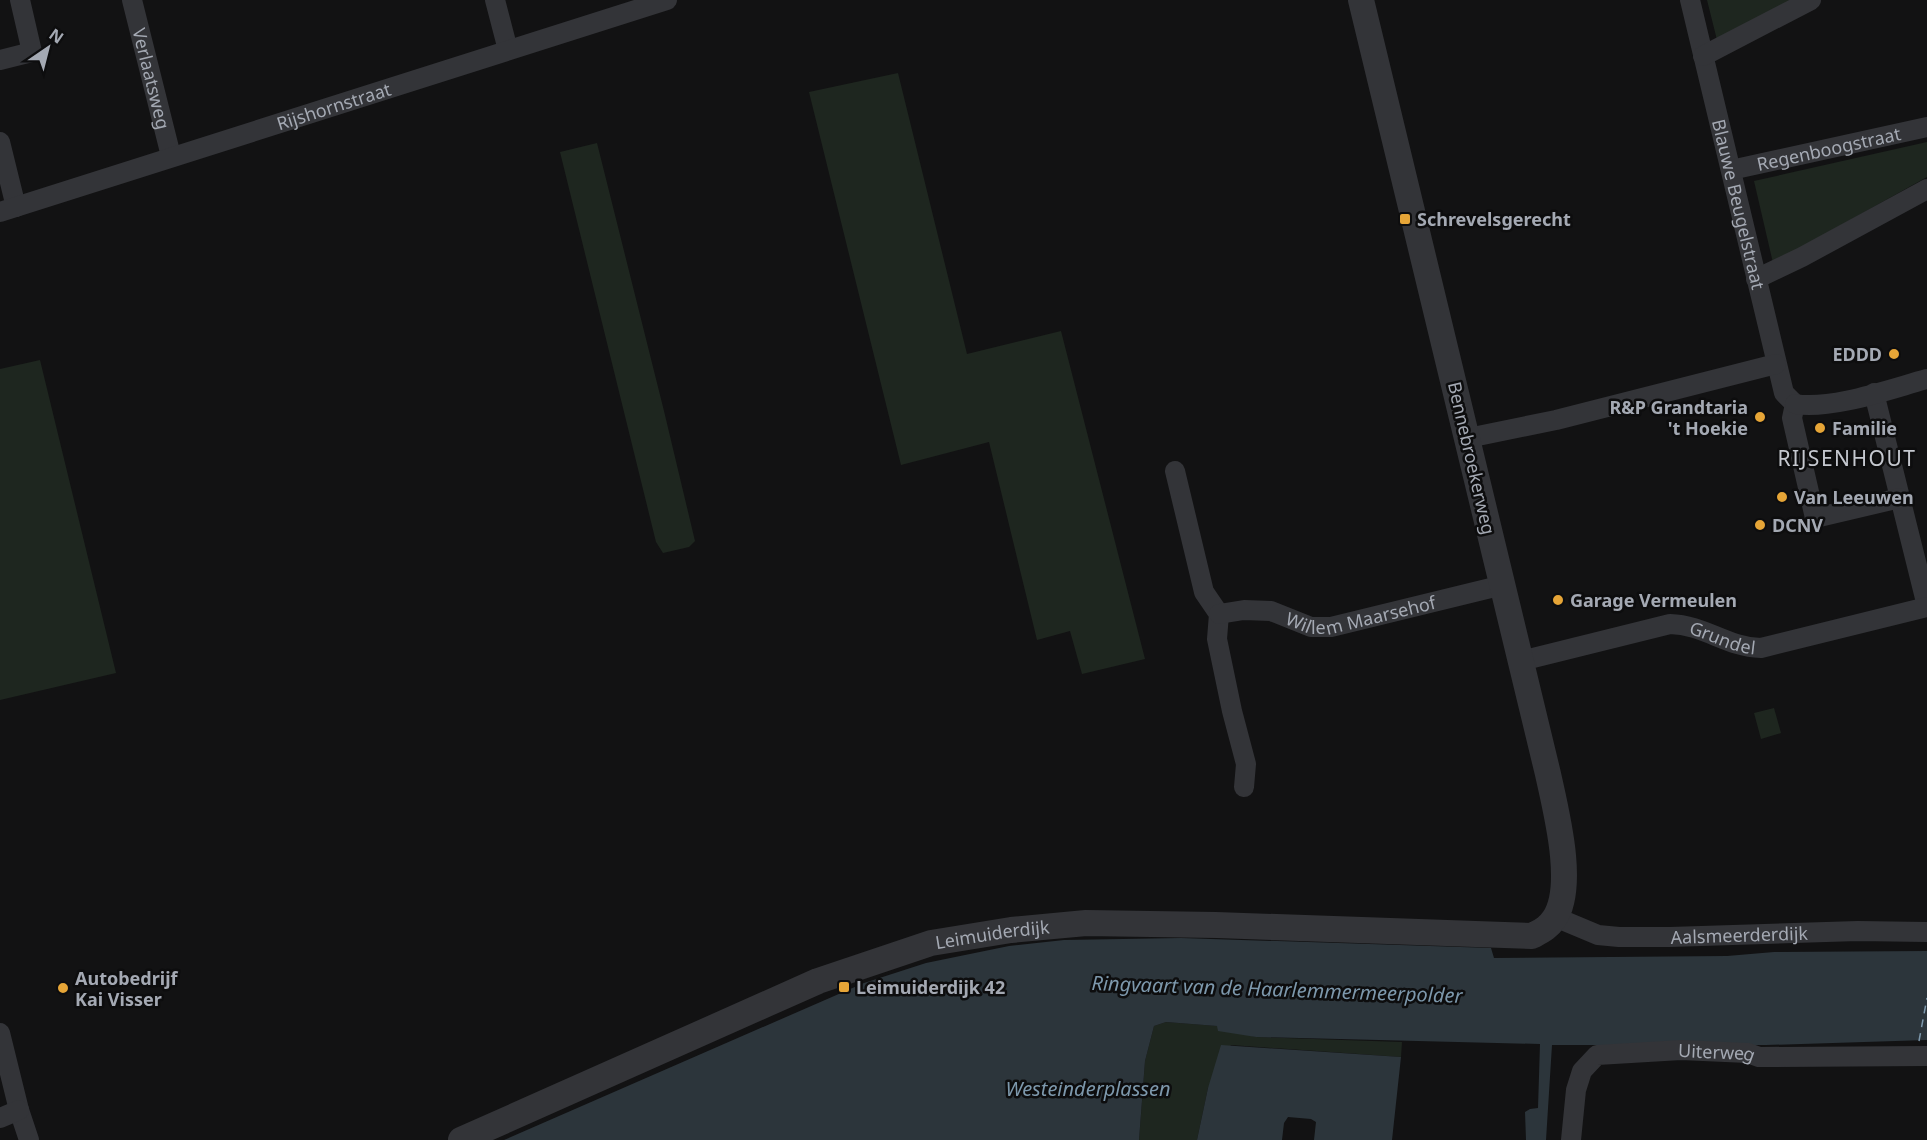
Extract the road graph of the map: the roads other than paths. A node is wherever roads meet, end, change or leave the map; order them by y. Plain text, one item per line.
1 (20, 0) edge
2 (132, 0) edge
3 (495, 0) edge
4 (667, 0) edge
5 (1361, 0) edge
6 (1690, 0) edge
7 (1811, 0) edge
8 (508, 50) junction
9 (1704, 56) junction
10 (0, 60) edge
11 (1927, 127) edge
12 (0, 142) edge
13 (171, 156) junction
14 (1731, 170) junction
15 (1927, 189) edge
16 (8, 209) edge
17 (1756, 279) junction
18 (1776, 364) junction
19 (1927, 379) edge
20 (1874, 393) junction
21 (1796, 404) junction
22 (1468, 438) junction
23 (1175, 471) dead end
24 (1900, 498) junction
25 (1503, 585) junction
26 (1927, 606) edge
27 (1219, 614) junction
28 (1520, 655) junction
29 (1244, 788) dead end
30 (1555, 917) junction
31 (1927, 932) edge
32 (0, 1033) edge
33 (1927, 1056) edge
34 (19, 1110) junction
35 (0, 1118) edge
36 (29, 1140) edge
37 (461, 1140) edge
38 (1571, 1140) edge

1 - 10 street
2 - 13 street, Verlaatsweg
3 - 8 street
4 - 8 street, Rijshornstraat
5 - 22 street, Bennebroekerweg
6 - 9 street, Blauwe Beugelstraat
7 - 9 street
8 - 13 street, Rijshornstraat
9 - 14 street, Blauwe Beugelstraat
11 - 14 street, Regenboogstraat
12 - 16 street
13 - 16 street, Rijshornstraat
14 - 17 street, Blauwe Beugelstraat
15 - 17 street
17 - 18 street, Blauwe Beugelstraat
18 - 21 street, Blauwe Beugelstraat
18 - 22 street
19 - 20 street
20 - 21 street
20 - 24 street
21 - 24 street
22 - 25 street, Bennebroekerweg
23 - 27 street
24 - 26 street
25 - 27 street, Willem Maarsehof
25 - 28 street, Bennebroekerweg
26 - 28 street, Grundel
27 - 29 street
28 - 30 street, Bennebroekerweg
30 - 31 street, Aalsmeerderdijk
30 - 37 street, Leimuiderdijk
32 - 34 street
33 - 38 street, Uiterweg
34 - 35 street
34 - 36 street

